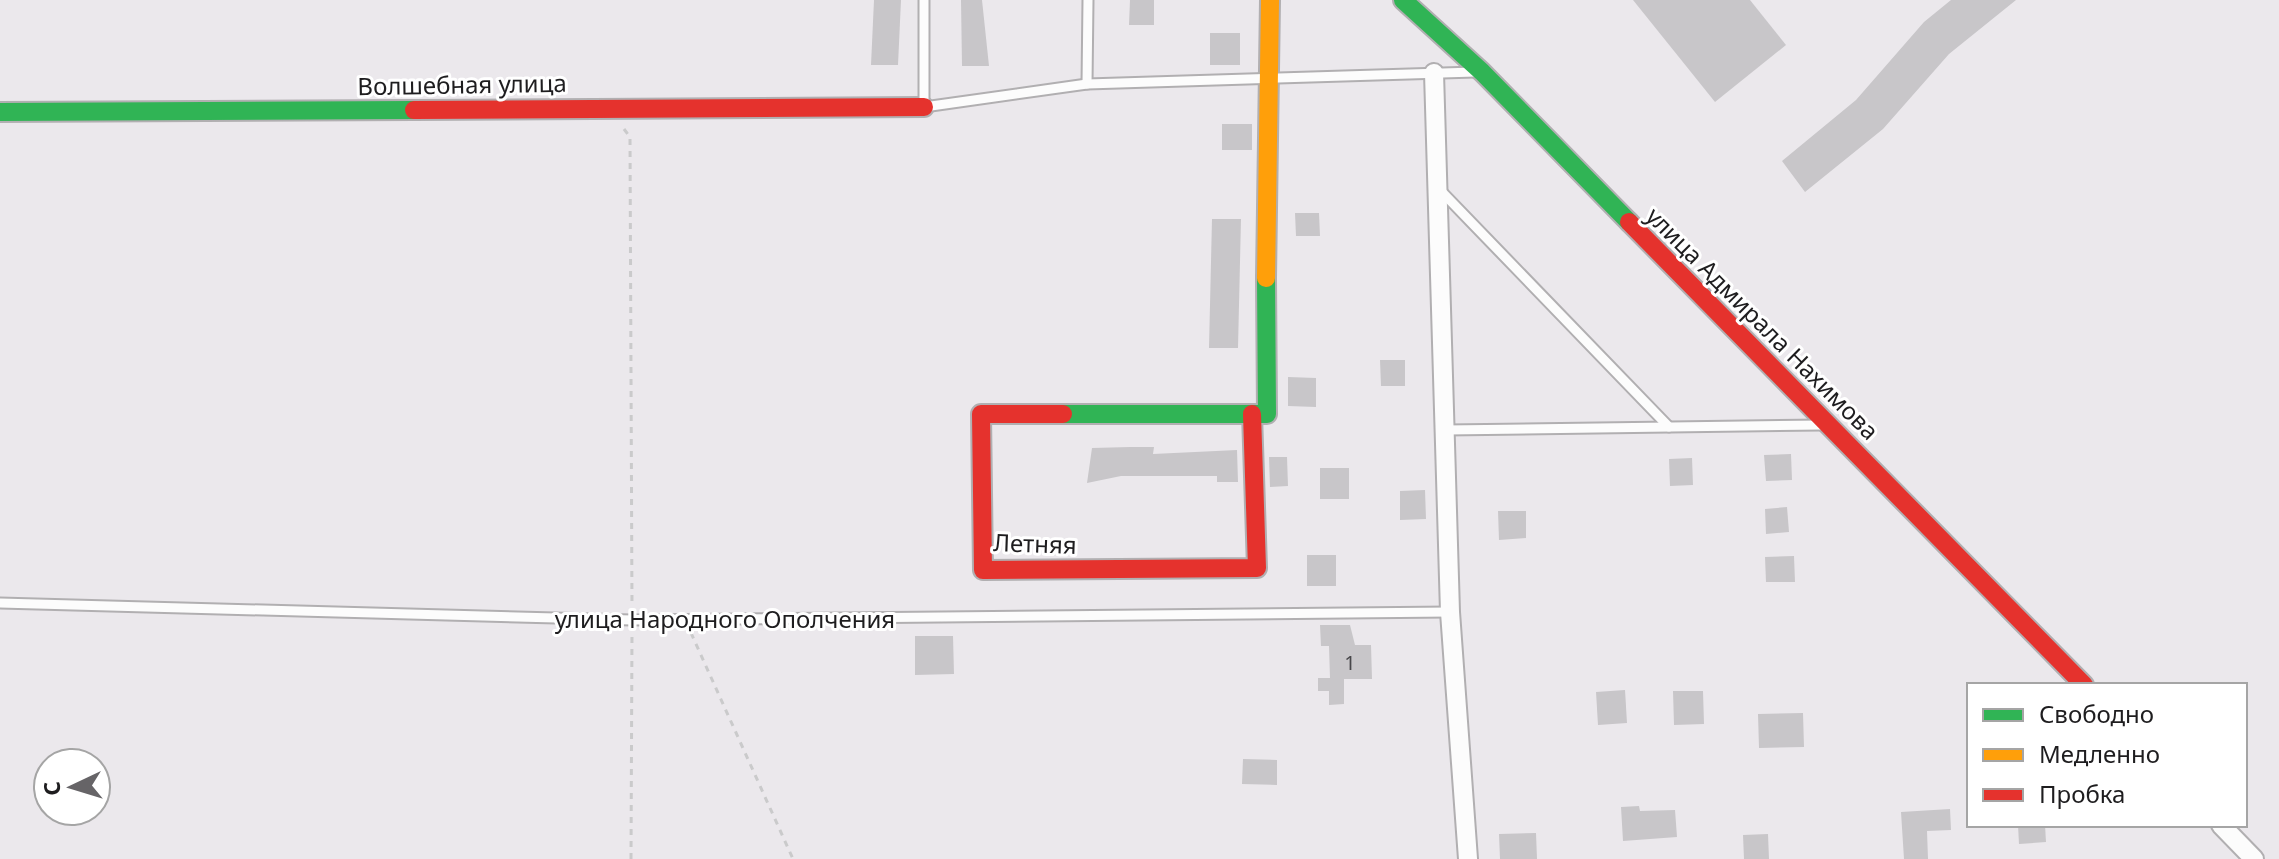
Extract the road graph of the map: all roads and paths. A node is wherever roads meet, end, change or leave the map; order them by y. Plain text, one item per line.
1 (924, 0) edge
2 (1088, 0) edge
3 (1270, 0) edge
4 (1403, 0) edge
5 (1482, 72) junction
6 (1434, 73) junction
7 (1269, 79) junction
8 (1087, 84) junction
9 (607, 107) junction
10 (924, 107) junction
11 (0, 112) edge
12 (1438, 188) junction
13 (1252, 414) junction
14 (1829, 425) junction
15 (1669, 427) junction
16 (1446, 430) junction
17 (0, 603) edge
18 (1450, 612) junction
19 (684, 618) junction
20 (632, 620) junction
21 (2082, 683) edge
22 (2223, 827) edge
23 (631, 859) edge
24 (793, 859) edge
25 (1468, 859) edge
26 (2254, 859) edge

1 - 10 lane
2 - 8 lane
3 - 7 street
4 - 5 street, улица Адмирала Нахимова
5 - 6 lane
5 - 14 street, улица Адмирала Нахимова
6 - 7 lane
6 - 12 street
7 - 8 lane
7 - 13 street
8 - 10 lane
9 - 10 street, Волшебная улица
9 - 11 street, Волшебная улица
9 - 20 path
12 - 15 lane
12 - 16 street
13 - 13 street, Летняя
14 - 15 lane
14 - 21 street, улица Адмирала Нахимова
15 - 16 lane
16 - 18 street
17 - 20 lane, улица Народного Ополчения
18 - 19 lane, улица Народного Ополчения
18 - 25 street
19 - 20 lane, улица Народного Ополчения
19 - 24 path
20 - 23 path
22 - 26 street

